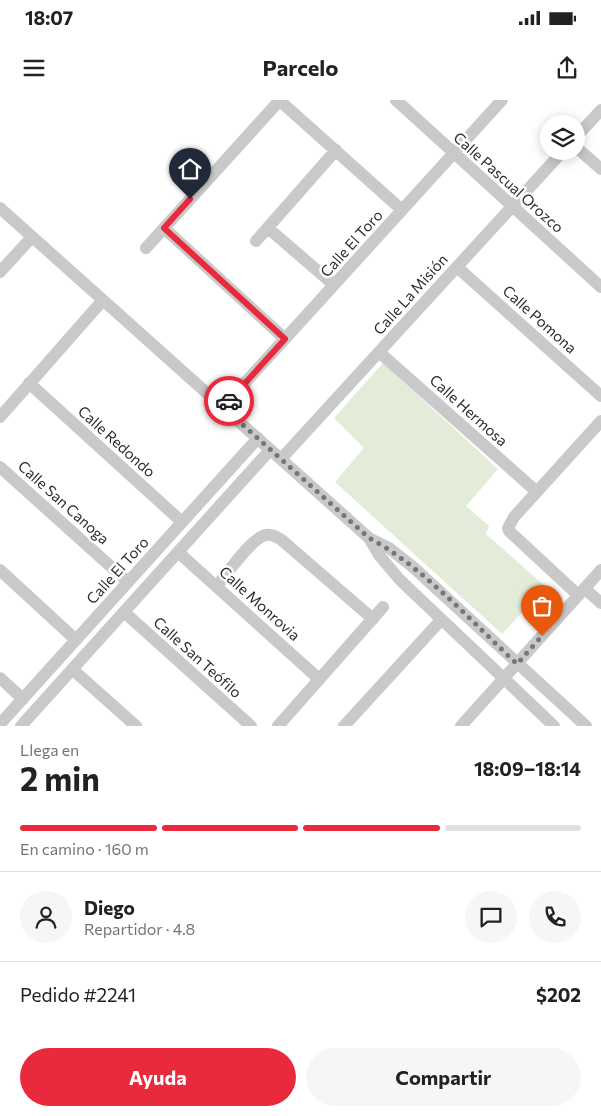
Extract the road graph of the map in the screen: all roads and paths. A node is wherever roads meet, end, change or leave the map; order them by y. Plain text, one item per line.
1 (280, 100) edge
2 (396, 100) edge
3 (502, 100) edge
4 (601, 110) edge
5 (585, 127) edge
6 (336, 150) junction
7 (453, 154) junction
8 (585, 155) edge
9 (555, 160) edge
10 (601, 169) edge
11 (513, 206) junction
12 (0, 208) edge
13 (402, 210) junction
14 (164, 228) junction
15 (268, 228) junction
16 (32, 237) junction
17 (256, 241) dead end
18 (146, 248) dead end
19 (457, 267) junction
20 (0, 272) edge
21 (334, 286) junction
22 (601, 287) edge
23 (103, 300) junction
24 (285, 339) junction
25 (380, 352) junction
26 (29, 384) junction
27 (601, 396) edge
28 (223, 407) junction
29 (0, 417) edge
30 (601, 421) edge
31 (258, 438) junction
32 (270, 450) junction
33 (281, 459) junction
34 (0, 467) edge
35 (537, 492) junction
36 (182, 522) junction
37 (369, 538) junction
38 (161, 546) junction
39 (176, 555) junction
40 (0, 570) edge
41 (601, 570) edge
42 (124, 586) junction
43 (217, 586) junction
44 (582, 592) junction
45 (133, 602) junction
46 (601, 603) edge
47 (383, 607) dead end
48 (124, 612) junction
49 (373, 619) junction
50 (440, 620) junction
51 (72, 644) junction
52 (517, 664) junction
53 (76, 665) junction
54 (0, 678) edge
55 (319, 679) junction
56 (504, 679) junction
57 (23, 699) junction
58 (0, 724) edge
59 (21, 726) edge
60 (136, 726) edge
61 (251, 726) edge
62 (278, 726) edge
63 (344, 726) edge
64 (461, 726) edge
65 (554, 726) edge
66 (586, 726) edge

1 - 6 street
1 - 14 street
2 - 7 street, Calle Pascual Orozco
3 - 7 street, Calle El Toro
4 - 5 street
6 - 13 street
6 - 15 street
7 - 11 street, Calle Pascual Orozco
7 - 13 street, Calle El Toro
8 - 10 street
9 - 11 street, Calle La Misión
11 - 19 street, Calle La Misión
11 - 22 street, Calle Pascual Orozco
12 - 16 street
13 - 21 street, Calle El Toro
14 - 18 street
14 - 24 street
15 - 17 street
15 - 21 street
16 - 20 street
16 - 23 street
19 - 25 street, Calle La Misión
19 - 27 street, Calle Pomona
21 - 24 street, Calle El Toro
23 - 26 street
23 - 28 street
24 - 28 street, Calle El Toro
25 - 33 street, Calle La Misión
25 - 35 street, Calle Hermosa
26 - 29 street
26 - 36 street, Calle Redondo
28 - 31 street
30 - 35 street
31 - 32 street
31 - 36 street, Calle El Toro
32 - 33 street
32 - 39 street
33 - 37 street
34 - 42 street, Calle San Canoga
35 - 44 street
36 - 38 street, Calle El Toro
37 - 50 street
37 - 52 street
38 - 39 street, Calle Monrovia
38 - 42 street, Calle El Toro
39 - 43 street, Calle Monrovia
39 - 45 street
40 - 51 street
41 - 44 street
42 - 45 street, Calle San Canoga
42 - 51 street, Calle El Toro
43 - 49 street
43 - 55 street, Calle Monrovia
44 - 46 street
44 - 52 street
45 - 48 street
47 - 49 street
48 - 53 street
48 - 61 street, Calle San Teófilo
49 - 55 street
50 - 56 street
50 - 63 street
51 - 53 street
51 - 57 street, Calle El Toro
52 - 56 street
52 - 66 street
53 - 59 street
53 - 60 street
54 - 57 street
55 - 62 street
56 - 64 street
56 - 65 street
57 - 58 street, Calle El Toro

